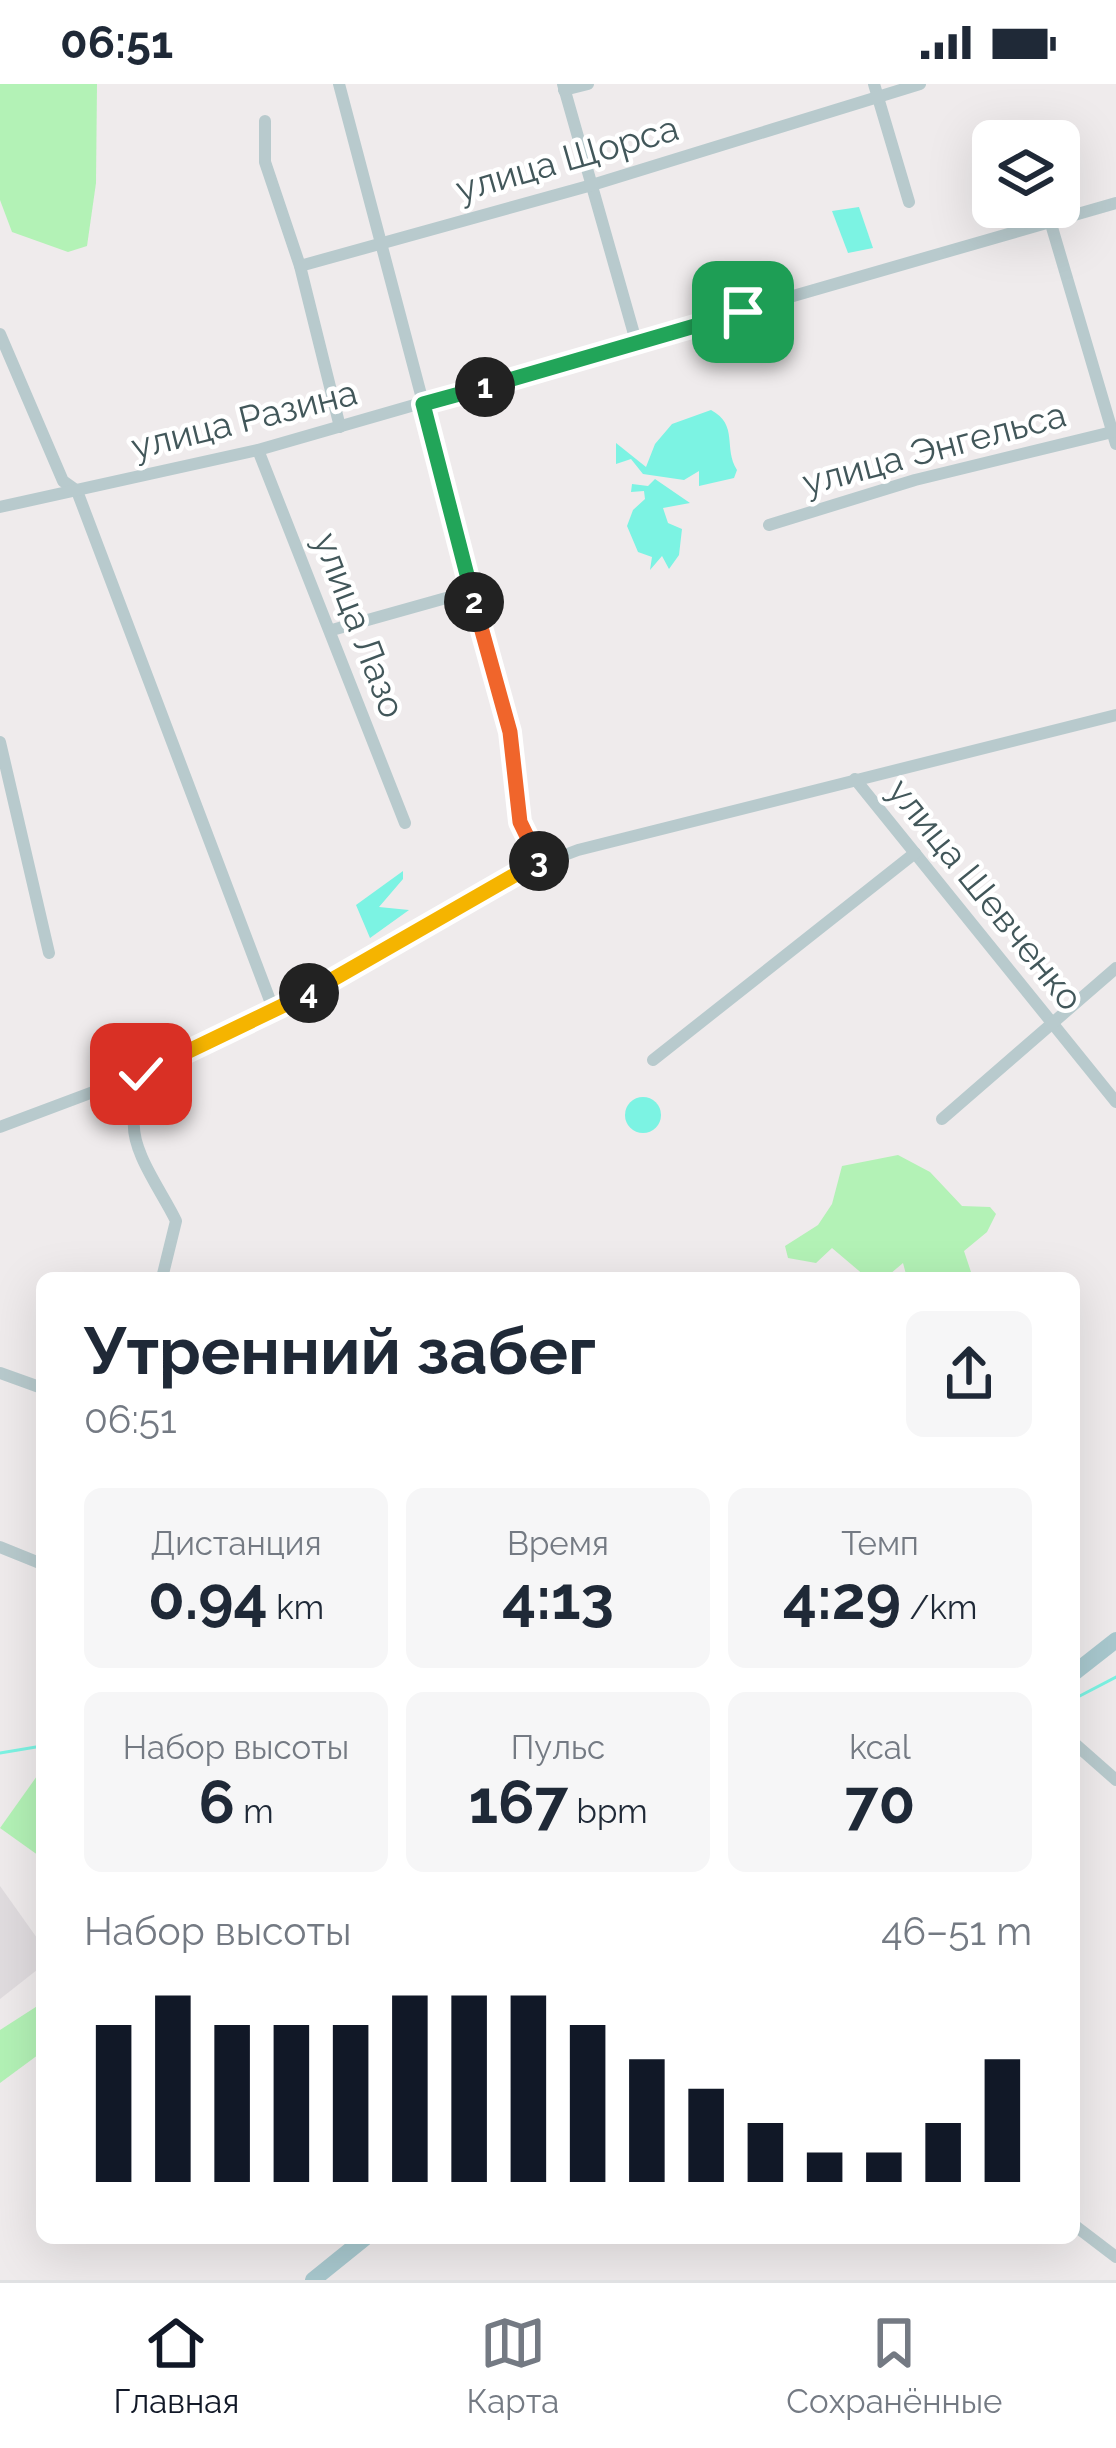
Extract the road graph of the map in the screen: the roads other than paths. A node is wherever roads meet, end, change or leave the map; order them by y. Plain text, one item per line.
1 (339, 84) edge
2 (588, 84) edge
3 (920, 84) edge
4 (563, 87) edge
5 (876, 91) edge
6 (265, 121) dead end
7 (592, 185) junction
8 (909, 202) dead end
9 (1116, 203) edge
10 (1080, 215) edge
11 (1037, 228) edge
12 (1052, 228) edge
13 (384, 242) junction
14 (300, 266) junction
15 (0, 334) edge
16 (636, 341) junction
17 (423, 404) junction
18 (340, 427) junction
19 (1115, 436) edge
20 (258, 451) junction
21 (77, 491) junction
22 (0, 507) edge
23 (769, 525) dead end
24 (471, 591) junction
25 (332, 630) junction
26 (1116, 715) edge
27 (0, 742) edge
28 (855, 779) junction
29 (405, 823) dead end
30 (915, 853) junction
31 (541, 864) junction
32 (49, 952) dead end
33 (1116, 968) edge
34 (274, 1010) junction
35 (1052, 1024) junction
36 (653, 1060) dead end
37 (141, 1074) junction
38 (1116, 1102) edge
39 (942, 1119) dead end
40 (0, 1127) edge
41 (163, 1272) edge
42 (0, 1372) edge
43 (36, 1386) edge
44 (0, 1547) edge
45 (36, 1562) edge
46 (1116, 1640) edge
47 (1080, 1668) edge
48 (1080, 1748) edge
49 (1116, 1780) edge
50 (1080, 2230) edge
51 (358, 2244) edge
52 (1116, 2257) edge
53 (313, 2280) edge

1 - 13 street
2 - 4 street
3 - 5 street, улица Щорса
4 - 7 street
5 - 7 street, улица Щорса
5 - 8 street
6 - 14 street
7 - 13 street, улица Щорса
7 - 16 street
9 - 10 street, улица Разина
11 - 16 street, улица Разина
12 - 19 street
13 - 14 street, улица Щорса
13 - 17 street
14 - 18 street
15 - 21 street
16 - 17 street, улица Разина
17 - 18 street, улица Разина
17 - 24 street
18 - 20 street, улица Разина
19 - 23 street, улица Энгельса
20 - 21 street, улица Разина
20 - 25 street, улица Лазо
21 - 22 street, улица Разина
21 - 34 street
24 - 25 street
24 - 31 street
25 - 29 street, улица Лазо
26 - 28 street
27 - 32 street
28 - 30 street, улица Шевченко
28 - 31 street
30 - 35 street, улица Шевченко
30 - 36 street
31 - 34 street
33 - 35 street
34 - 37 street
35 - 38 street, улица Шевченко
35 - 39 street
37 - 40 street
37 - 41 street
42 - 43 street
44 - 45 street
46 - 47 main road
48 - 49 street
50 - 52 street
51 - 53 main road

